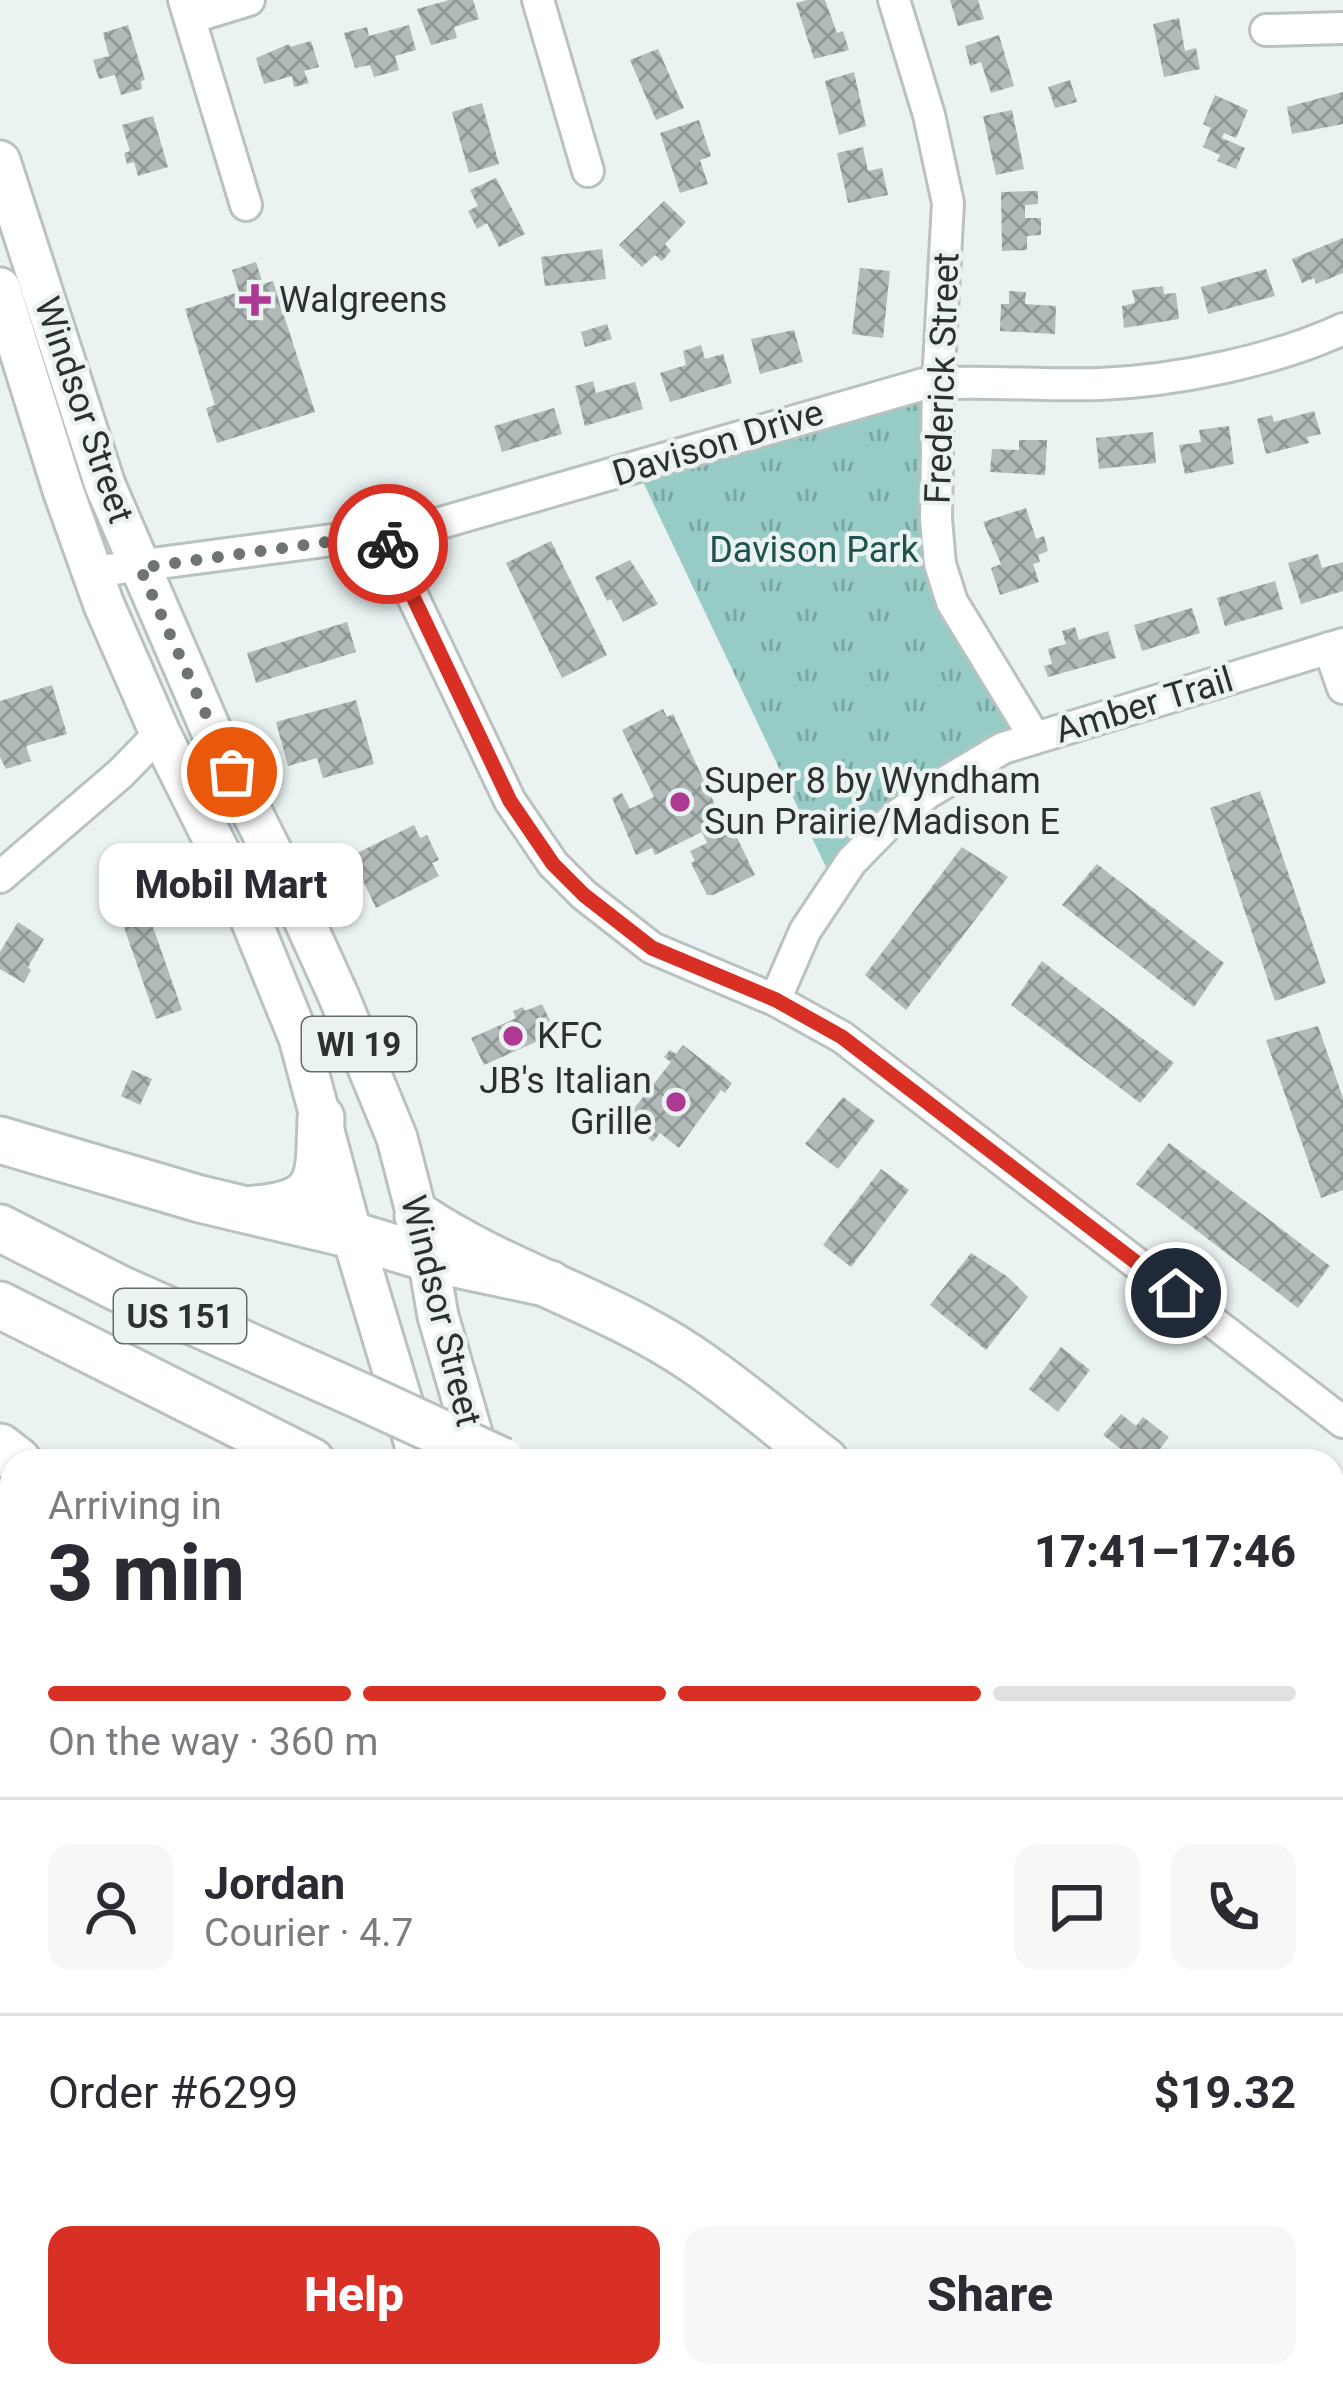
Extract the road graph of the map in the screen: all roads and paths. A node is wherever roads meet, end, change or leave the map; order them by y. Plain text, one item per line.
1 (249, 0) edge
2 (538, 0) edge
3 (894, 0) edge
4 (187, 9) edge
5 (1343, 28) edge
6 (1266, 30) dead end
7 (0, 160) edge
8 (588, 171) dead end
9 (246, 205) dead end
10 (0, 288) edge
11 (1343, 329) edge
12 (938, 383) junction
13 (383, 534) junction
14 (140, 568) junction
15 (92, 572) junction
16 (1336, 646) edge
17 (1343, 688) edge
18 (160, 733) junction
19 (1035, 738) junction
20 (0, 877) edge
21 (776, 1000) junction
22 (321, 1118) junction
23 (0, 1140) edge
24 (244, 1209) junction
25 (0, 1228) edge
26 (352, 1235) junction
27 (423, 1237) junction
28 (0, 1304) edge
29 (1343, 1422) edge
30 (287, 1449) edge
31 (416, 1449) edge
32 (476, 1449) edge
33 (477, 1449) edge
34 (809, 1449) edge

1 - 4 street
2 - 8 street
3 - 12 street, Frederick Street
4 - 9 street
5 - 6 street
7 - 14 main road, Windsor Street / WI 19
10 - 15 main road, Windsor Street / WI 19
11 - 12 street, Davison Drive
12 - 13 street, Davison Drive
12 - 19 street, Frederick Street
13 - 14 street, Davison Drive
13 - 21 street
14 - 15 street, Davison Drive
14 - 27 main road, Windsor Street / WI 19
15 - 18 main road, Windsor Street / WI 19
16 - 17 street
16 - 19 street, Amber Trail
18 - 20 street
18 - 22 main road, Windsor Street / WI 19
19 - 21 street, Amber Trail
21 - 29 street
22 - 24 highway
22 - 26 main road, Windsor Street / WI 19
23 - 24 highway
24 - 26 highway
25 - 32 highway, US 151, bridge
26 - 27 highway
26 - 31 main road, Windsor Street / WI 19
27 - 33 main road, Windsor Street / WI 19
27 - 34 highway
28 - 30 highway, US 151

